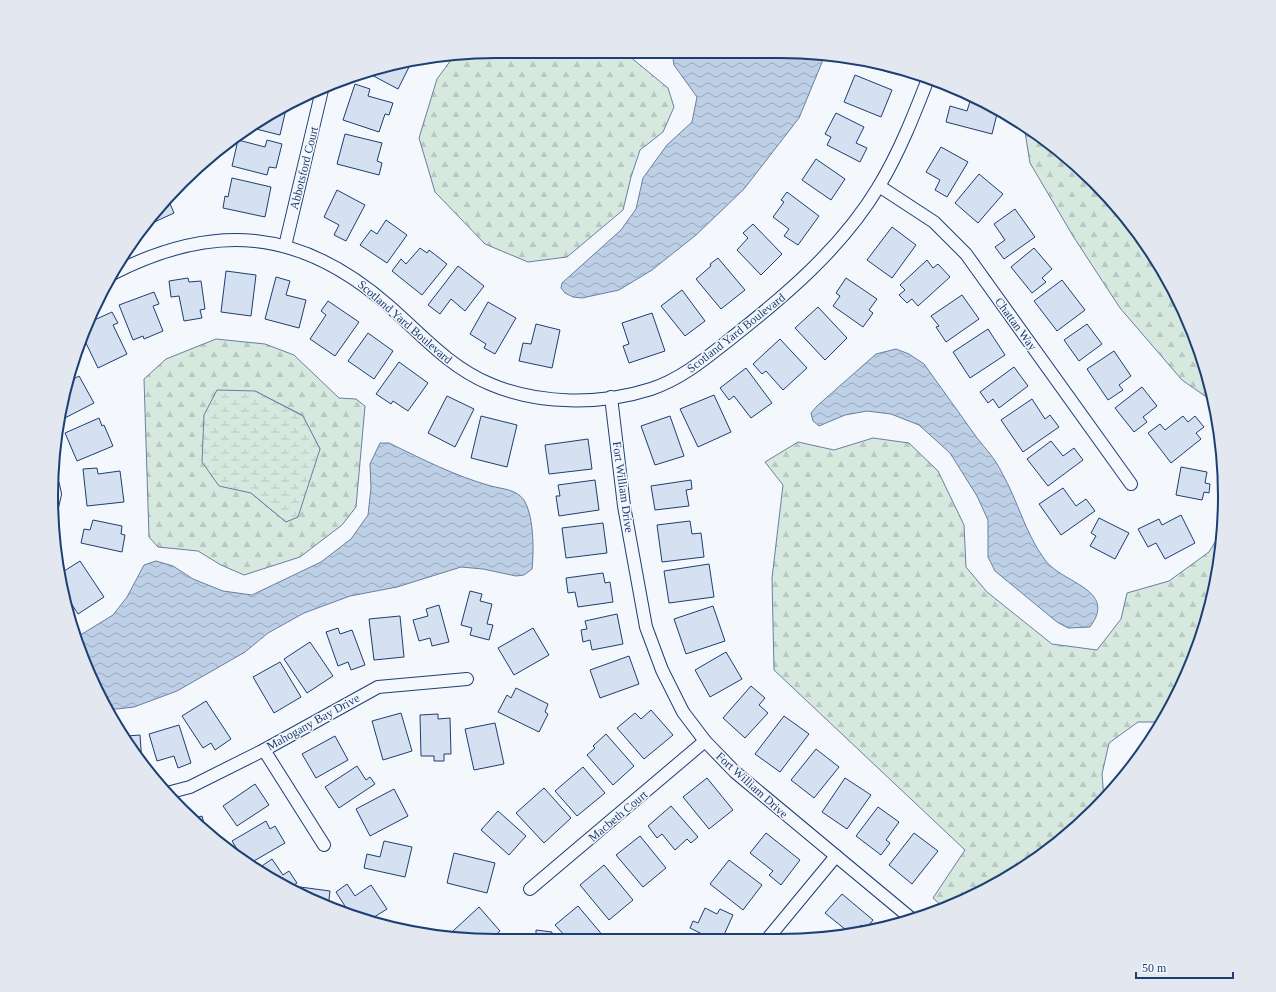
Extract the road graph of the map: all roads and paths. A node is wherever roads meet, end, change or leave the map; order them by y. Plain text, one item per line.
1 (926, 83) edge
2 (321, 94) edge
3 (879, 186) junction
4 (285, 246) junction
5 (123, 267) edge
6 (611, 397) junction
7 (1131, 484) dead end
8 (466, 678) dead end
9 (706, 741) junction
10 (264, 750) junction
11 (173, 792) edge
12 (324, 845) dead end
13 (836, 856) junction
14 (530, 889) dead end
15 (907, 915) edge
16 (771, 934) edge

1 - 3 street, Scotland Yard Boulevard
2 - 4 street, Abbotsford Court
3 - 6 street, Scotland Yard Boulevard
3 - 7 street, Chattan Way
4 - 5 street, Scotland Yard Boulevard
4 - 6 street, Scotland Yard Boulevard
6 - 9 street, Fort William Drive
8 - 10 street, Mahogany Bay Drive
9 - 13 street, Fort William Drive
9 - 14 street, Macbeth Court
10 - 11 street, Mahogany Bay Drive
10 - 12 street
13 - 15 street, Fort William Drive
13 - 16 street

